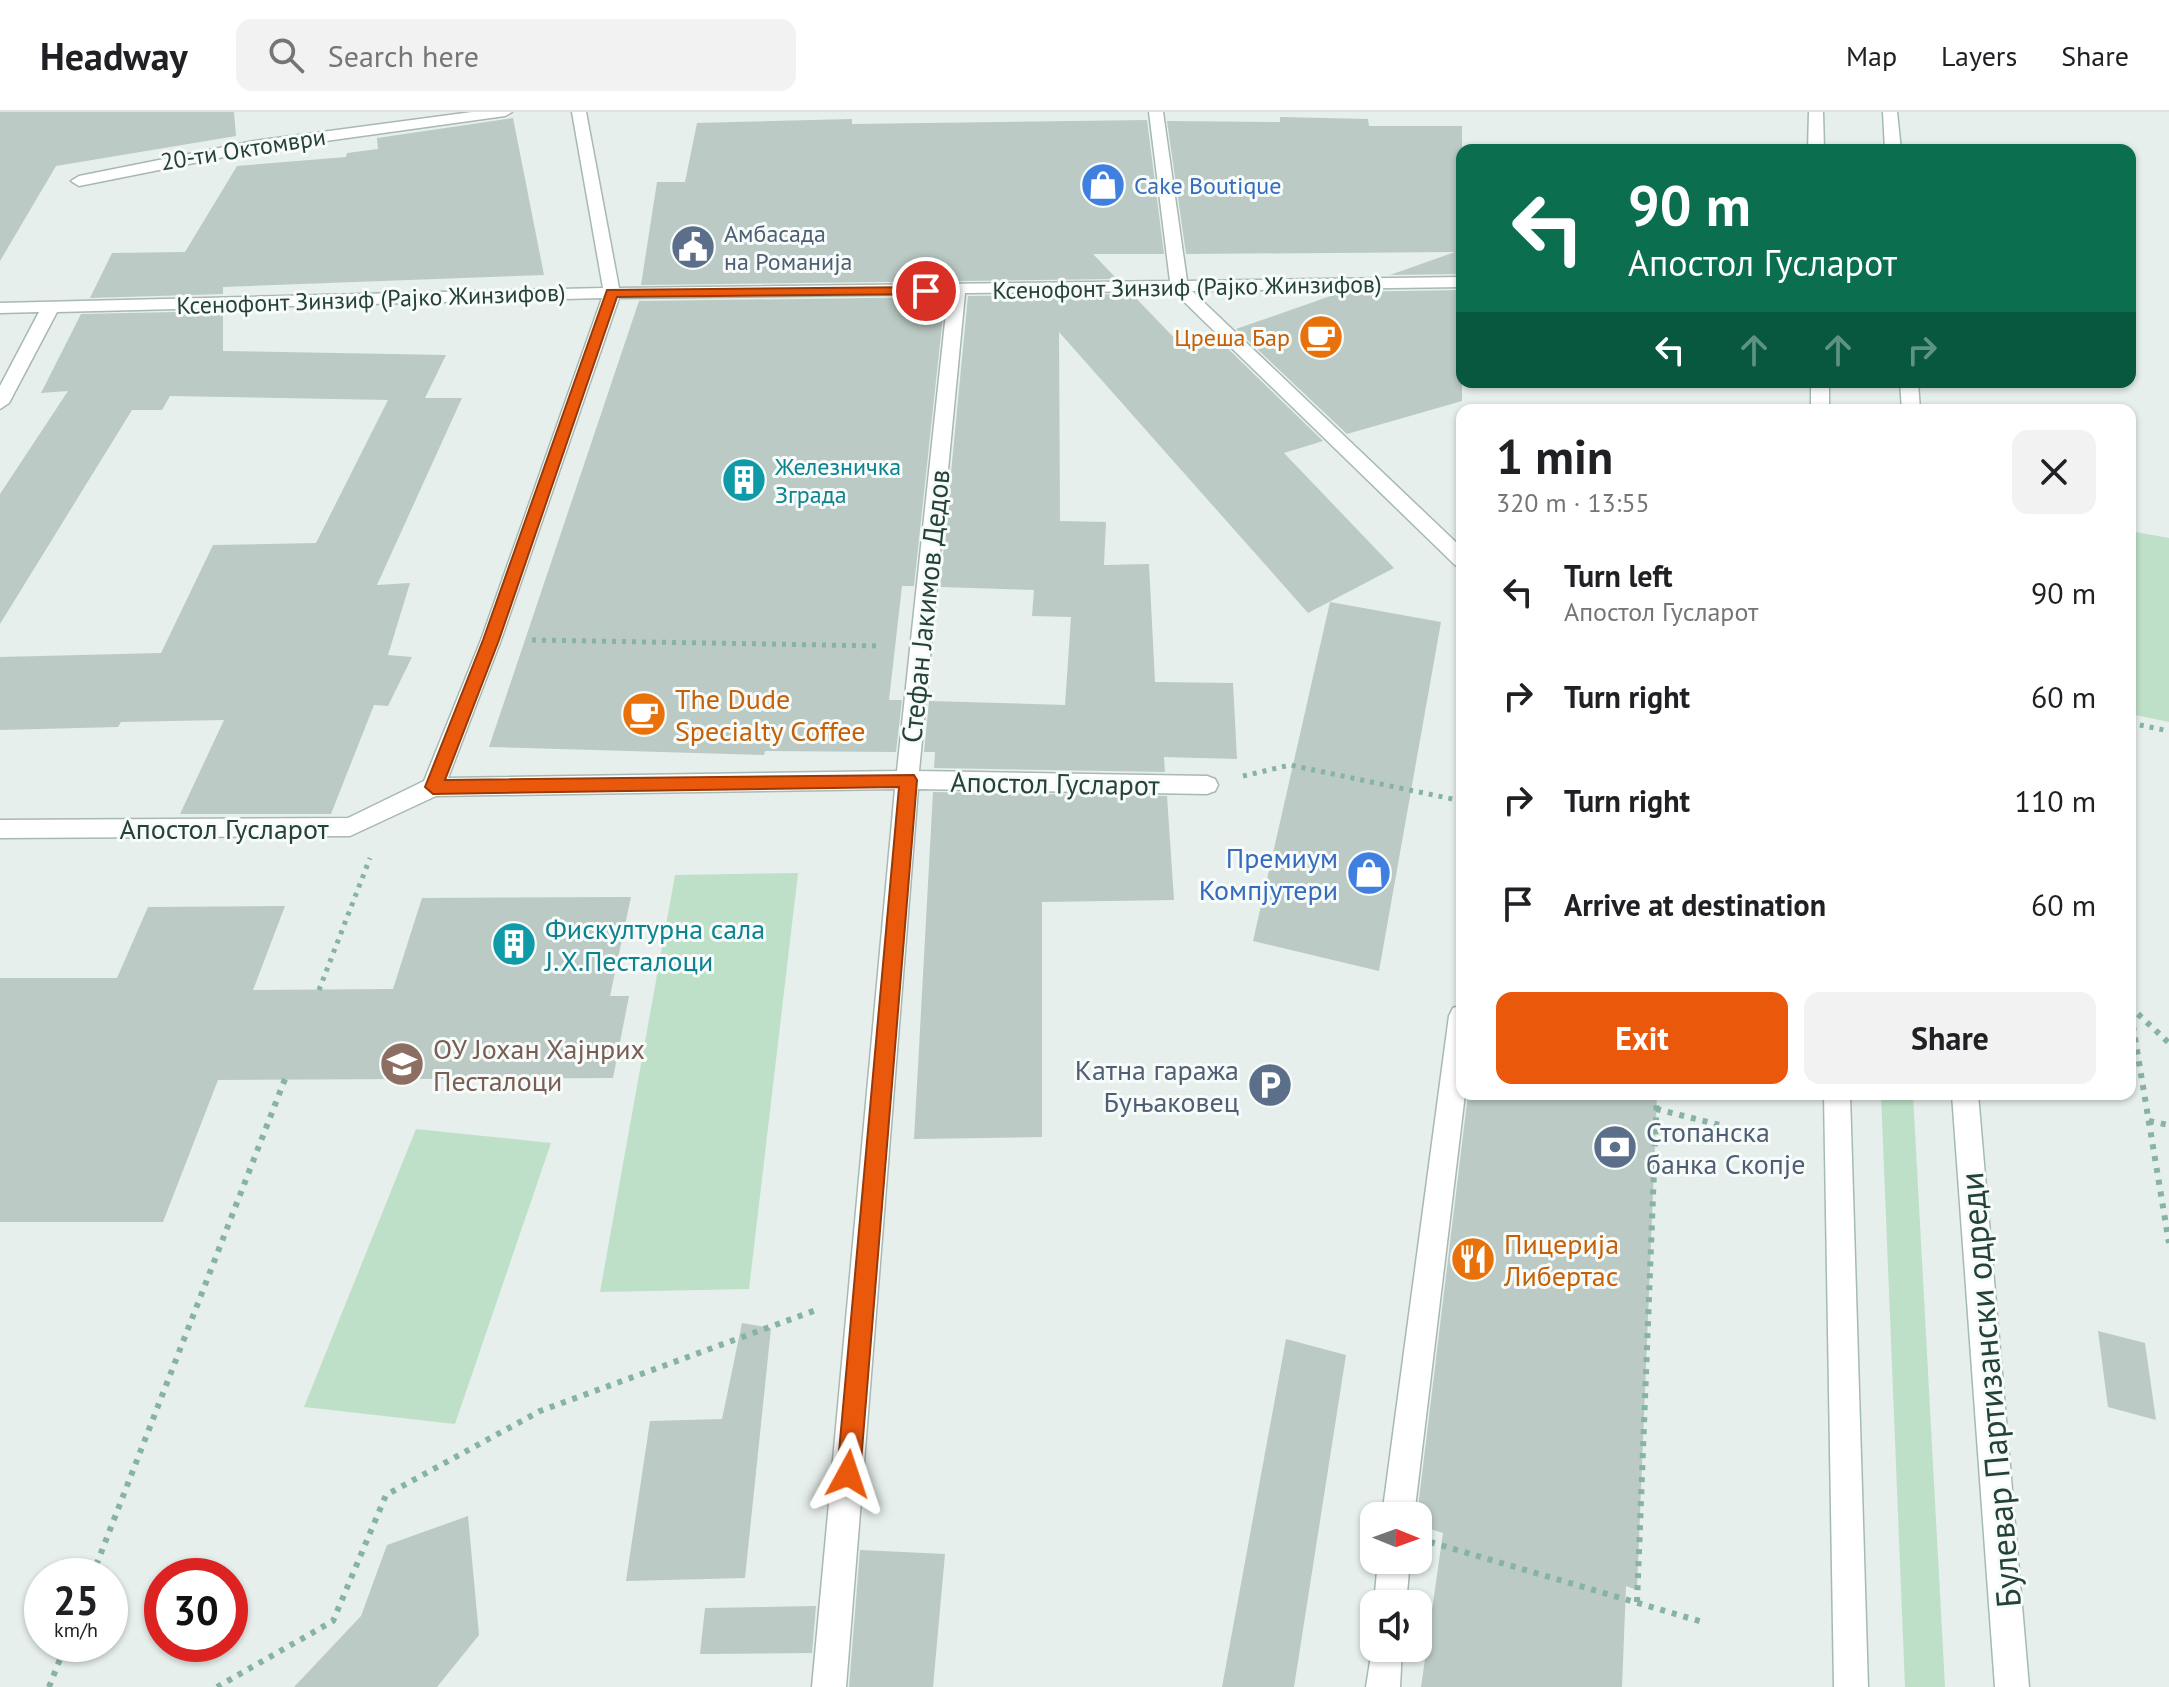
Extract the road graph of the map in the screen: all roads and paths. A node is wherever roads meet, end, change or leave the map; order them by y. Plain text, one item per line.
1 (505, 112) edge
2 (579, 112) edge
3 (596, 112) edge
4 (1156, 112) edge
5 (1816, 112) edge
6 (1890, 112) edge
7 (1816, 144) edge
8 (1893, 144) edge
9 (79, 181) dead end
10 (1456, 282) edge
11 (1179, 287) junction
12 (957, 291) junction
13 (612, 293) junction
14 (0, 308) edge
15 (50, 308) junction
16 (0, 403) edge
17 (1456, 554) edge
18 (491, 640) junction
19 (919, 646) junction
20 (2136, 724) edge
21 (2169, 731) edge
22 (908, 780) junction
23 (1207, 785) joint
24 (433, 787) junction
25 (1456, 800) edge
26 (0, 829) edge
27 (373, 850) dead end
28 (319, 990) dead end
29 (2136, 1013) edge
30 (2136, 1043) edge
31 (2169, 1043) edge
32 (1456, 1063) edge
33 (285, 1079) dead end
34 (1657, 1100) edge
35 (1837, 1100) edge
36 (1965, 1100) edge
37 (1656, 1109) junction
38 (2149, 1121) junction
39 (1720, 1125) dead end
40 (2169, 1125) edge
41 (2169, 1243) edge
42 (865, 1292) junction
43 (1400, 1502) edge
44 (1432, 1543) edge
45 (99, 1558) edge
46 (1637, 1602) junction
47 (1706, 1623) dead end
48 (59, 1662) edge
49 (1385, 1662) edge
50 (49, 1687) edge
51 (217, 1687) edge
52 (829, 1687) edge
53 (1383, 1687) edge
54 (1851, 1687) edge
55 (2012, 1687) edge

1 - 9 street, 20-ти Октомври
2 - 3 street
2 - 13 street
4 - 11 street
5 - 7 street
6 - 8 street
10 - 11 street, Ксенофонт Зинзиф (Рајко Жинзифов)
11 - 12 street, Ксенофонт Зинзиф (Рајко Жинзифов)
11 - 17 street
12 - 13 street, Ксенофонт Зинзиф (Рајко Жинзифов)
12 - 19 street, Стефан Јакимов Дедов
13 - 15 street, Ксенофонт Зинзиф (Рајко Жинзифов)
13 - 18 street
14 - 15 street, Ксенофонт Зинзиф (Рајко Жинзифов)
15 - 16 street
18 - 19 path
18 - 24 street
19 - 22 street, Стефан Јакимов Дедов
20 - 21 path
22 - 23 street, Апостол Гусларот
22 - 24 street, Апостол Гусларот
22 - 42 street, Стефан Јакимов Дедов
23 - 25 path
24 - 26 street, Апостол Гусларот
27 - 28 path
29 - 31 path
30 - 38 path
32 - 43 street
33 - 45 path
34 - 37 path
35 - 54 street
36 - 55 street, Булевар Партизански одреди
37 - 39 path
37 - 46 path
38 - 40 path
38 - 41 path
42 - 51 path
42 - 52 street, Стефан Јакимов Дедов
44 - 46 path
46 - 47 path
48 - 50 path
49 - 53 street

